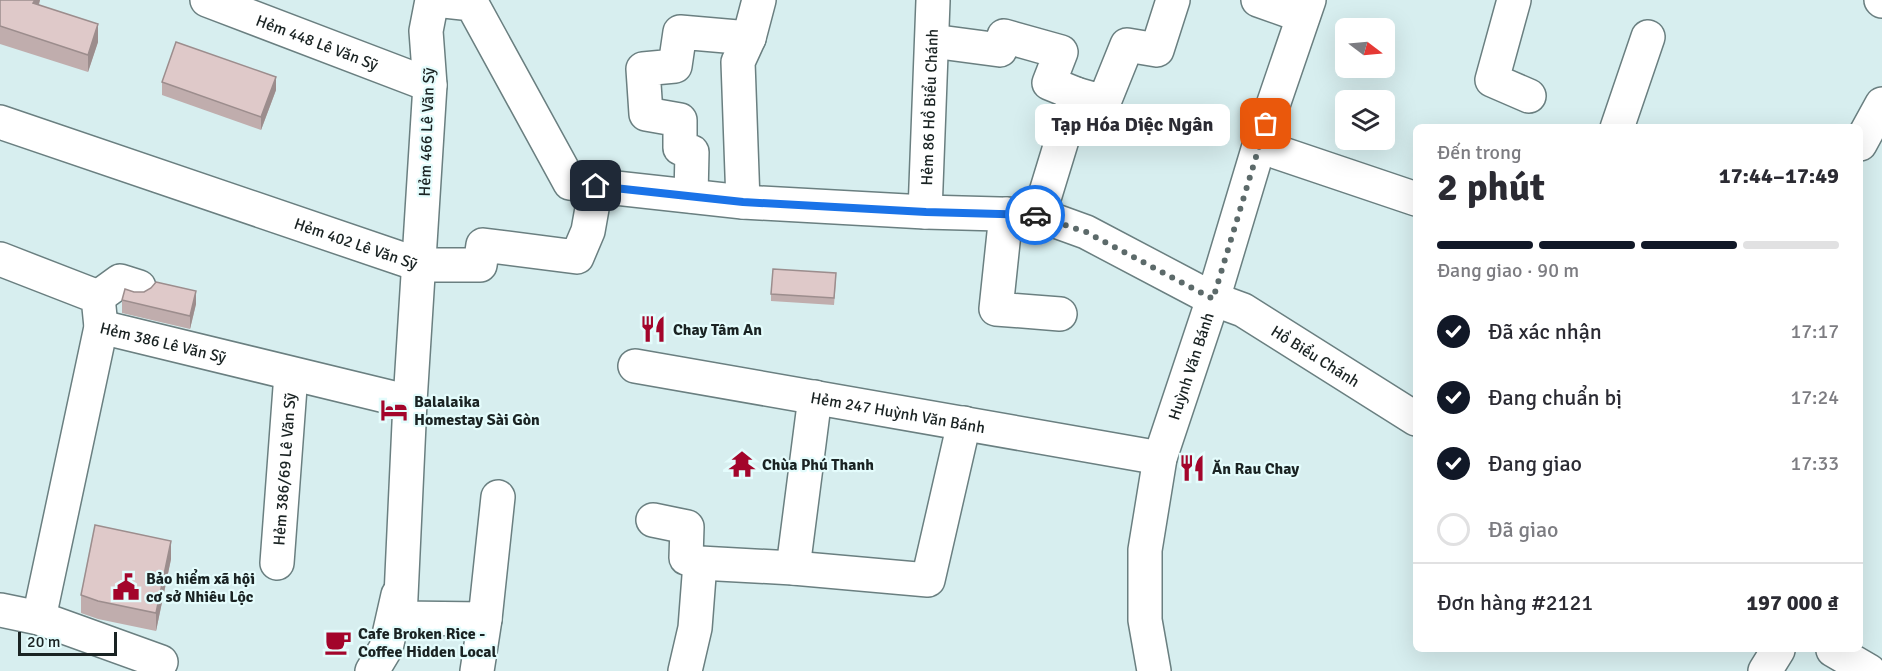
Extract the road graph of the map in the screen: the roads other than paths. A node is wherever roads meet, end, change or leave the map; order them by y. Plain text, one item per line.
1 (207, 0) edge
2 (433, 0) edge
3 (759, 0) edge
4 (1173, 0) edge
5 (1258, 0) edge
6 (1514, 0) edge
7 (933, 1) edge
8 (1306, 8) edge
9 (1648, 37) dead end
10 (749, 38) junction
11 (932, 41) junction
12 (430, 85) junction
13 (1076, 94) junction
14 (1529, 96) dead end
15 (1882, 104) edge
16 (0, 122) edge
17 (1618, 124) edge
18 (1863, 139) edge
19 (1259, 146) junction
20 (596, 186) junction
21 (691, 196) junction
22 (1413, 199) edge
23 (743, 202) junction
24 (926, 212) junction
25 (1006, 214) junction
26 (1039, 215) junction
27 (0, 259) edge
28 (420, 265) junction
29 (139, 287) dead end
30 (1213, 299) junction
31 (99, 312) junction
32 (1060, 314) dead end
33 (635, 366) dead end
34 (291, 374) junction
35 (815, 397) junction
36 (410, 402) junction
37 (1413, 417) edge
38 (964, 423) junction
39 (1160, 458) junction
40 (498, 497) dead end
41 (653, 520) dead end
42 (277, 562) dead end
43 (700, 563) junction
44 (793, 568) junction
45 (402, 578) junction
46 (0, 610) edge
47 (39, 618) junction
48 (485, 619) junction
49 (1777, 652) edge
50 (1836, 652) edge
51 (161, 662) dead end
52 (372, 671) edge
53 (477, 671) edge
54 (685, 671) edge
55 (1154, 671) edge
56 (1765, 671) edge
57 (1869, 671) edge

1 - 12 street, Hẻm 448 Lê Văn Sỹ
2 - 12 street, Hẻm 466 Lê Văn Sỹ
2 - 20 street, Hồ Biểu Chánh
3 - 10 street
4 - 13 street
5 - 8 street
6 - 14 street
7 - 11 street, Hẻm 86 Hồ Biểu Chánh
8 - 19 street, Huỳnh Văn Bánh
9 - 17 street
10 - 21 street
10 - 23 street
11 - 13 street
11 - 24 street, Hẻm 86 Hồ Biểu Chánh
12 - 28 street, Hẻm 466 Lê Văn Sỹ
13 - 26 street
15 - 18 street
16 - 28 street, Hẻm 402 Lê Văn Sỹ
19 - 22 street
19 - 30 street, Huỳnh Văn Bánh
20 - 21 street, Hồ Biểu Chánh
20 - 28 street
21 - 23 street, Hồ Biểu Chánh
23 - 24 street, Hồ Biểu Chánh
24 - 25 street, Hồ Biểu Chánh
25 - 26 street, Hồ Biểu Chánh
25 - 32 street
26 - 30 street, Hồ Biểu Chánh
27 - 31 street
28 - 36 street, Hẻm 402 Lê Văn Sỹ
29 - 31 street
30 - 37 street, Hồ Biểu Chánh
30 - 39 street, Huỳnh Văn Bánh
31 - 34 street, Hẻm 386 Lê Văn Sỹ
31 - 47 street, Hẻm 386 Lê Văn Sỹ
33 - 35 street, Hẻm 247 Huỳnh Văn Bánh
34 - 36 street, Hẻm 386 Lê Văn Sỹ
34 - 42 street, Hẻm 386/69 Lê Văn Sỹ
35 - 38 street, Hẻm 247 Huỳnh Văn Bánh
35 - 44 street
36 - 45 street, Hẻm 402 Lê Văn Sỹ
38 - 39 street, Hẻm 247 Huỳnh Văn Bánh
38 - 44 street
39 - 55 street, Huỳnh Văn Bánh
40 - 48 street
41 - 43 street
43 - 44 street
43 - 54 street
45 - 48 street, Hẻm 402 Lê Văn Sỹ
45 - 52 street
46 - 47 street
47 - 51 street
48 - 53 street
49 - 56 street
50 - 57 street

